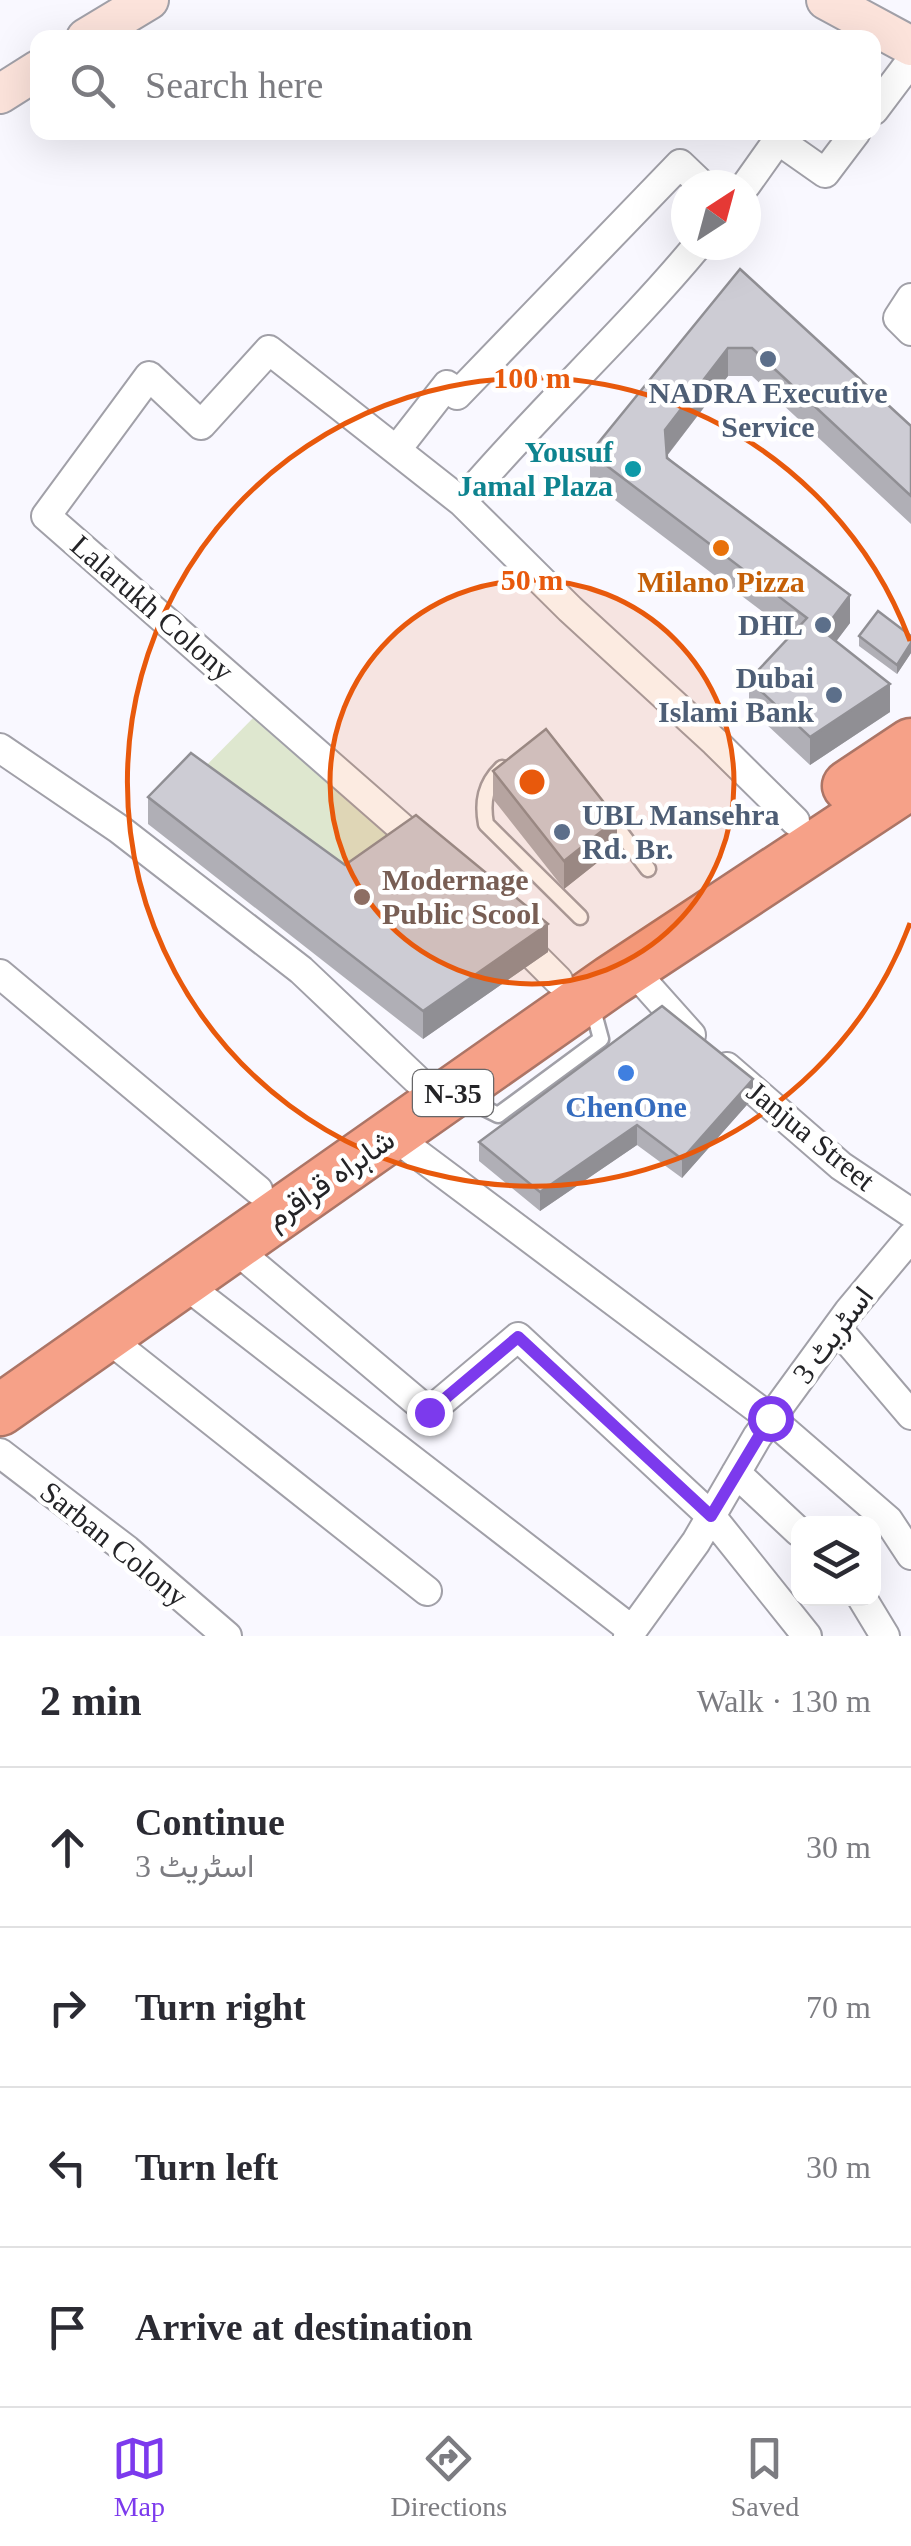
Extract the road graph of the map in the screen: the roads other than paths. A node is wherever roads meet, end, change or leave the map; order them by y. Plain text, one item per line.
1 (826, 0) edge
2 (125, 5) edge
3 (95, 30) edge
4 (911, 46) edge
5 (911, 61) edge
6 (30, 75) edge
7 (0, 94) edge
8 (881, 101) edge
9 (778, 140) edge
10 (778, 140) edge
11 (850, 140) edge
12 (757, 170) edge
13 (671, 173) edge
14 (685, 260) edge
15 (911, 298) edge
16 (911, 330) edge
17 (397, 449) junction
18 (462, 502) junction
19 (911, 717) edge
20 (911, 744) edge
21 (0, 748) edge
22 (512, 761) edge
23 (911, 783) edge
24 (844, 789) junction
25 (588, 796) edge
26 (796, 821) junction
27 (442, 864) edge
28 (648, 869) dead end
29 (494, 916) edge
30 (580, 916) dead end
31 (0, 974) edge
32 (622, 975) junction
33 (558, 980) junction
34 (428, 1091) junction
35 (392, 1135) junction
36 (258, 1190) junction
37 (911, 1213) edge
38 (911, 1238) edge
39 (232, 1247) junction
40 (182, 1282) junction
41 (837, 1328) junction
42 (105, 1336) junction
43 (0, 1370) edge
44 (0, 1410) edge
45 (911, 1415) edge
46 (770, 1418) junction
47 (0, 1453) edge
48 (736, 1473) junction
49 (711, 1516) junction
50 (791, 1524) edge
51 (911, 1555) edge
52 (426, 1590) dead end
53 (867, 1606) edge
54 (630, 1633) edge
55 (227, 1636) edge
56 (807, 1636) edge
57 (885, 1636) edge

1 - 4 street
2 - 3 street
5 - 8 street
6 - 7 street
9 - 12 street
10 - 11 street
13 - 17 street
14 - 18 street
15 - 16 street
17 - 18 street, Lalarukh Colony
17 - 27 street, Lalarukh Colony
18 - 26 street, Lalarukh Colony
19 - 24 highway
20 - 24 highway, شاہراہ قراقرم / N-35
21 - 34 street
22 - 30 lane
23 - 32 highway, شاہراہ قراقرم / N-35
24 - 26 highway, شاہراہ قراقرم / N-35
25 - 28 lane
26 - 33 highway, شاہراہ قراقرم / N-35
29 - 33 street
31 - 36 street
32 - 34 highway, شاہراہ قراقرم / N-35
32 - 37 street, Janjua Street
33 - 34 highway, شاہراہ قراقرم / N-35
34 - 35 highway, شاہراہ قراقرم / N-35
34 - 36 highway, شاہراہ قراقرم / N-35
35 - 39 highway, شاہراہ قراقرم / N-35
35 - 46 street
36 - 43 highway, شاہراہ قراقرم / N-35
38 - 41 street, اسٹریٹ 3
39 - 40 highway, شاہراہ قراقرم / N-35
39 - 49 street
40 - 42 highway, شاہراہ قراقرم / N-35
40 - 54 street
41 - 45 street
41 - 46 street, اسٹریٹ 3
42 - 44 highway, شاہراہ قراقرم / N-35
42 - 52 street
46 - 48 street, اسٹریٹ 3
46 - 51 street
47 - 55 street, Sarban Colony
48 - 49 street, اسٹریٹ 3
48 - 50 street
49 - 54 street, اسٹریٹ 3
49 - 56 street
53 - 57 street

